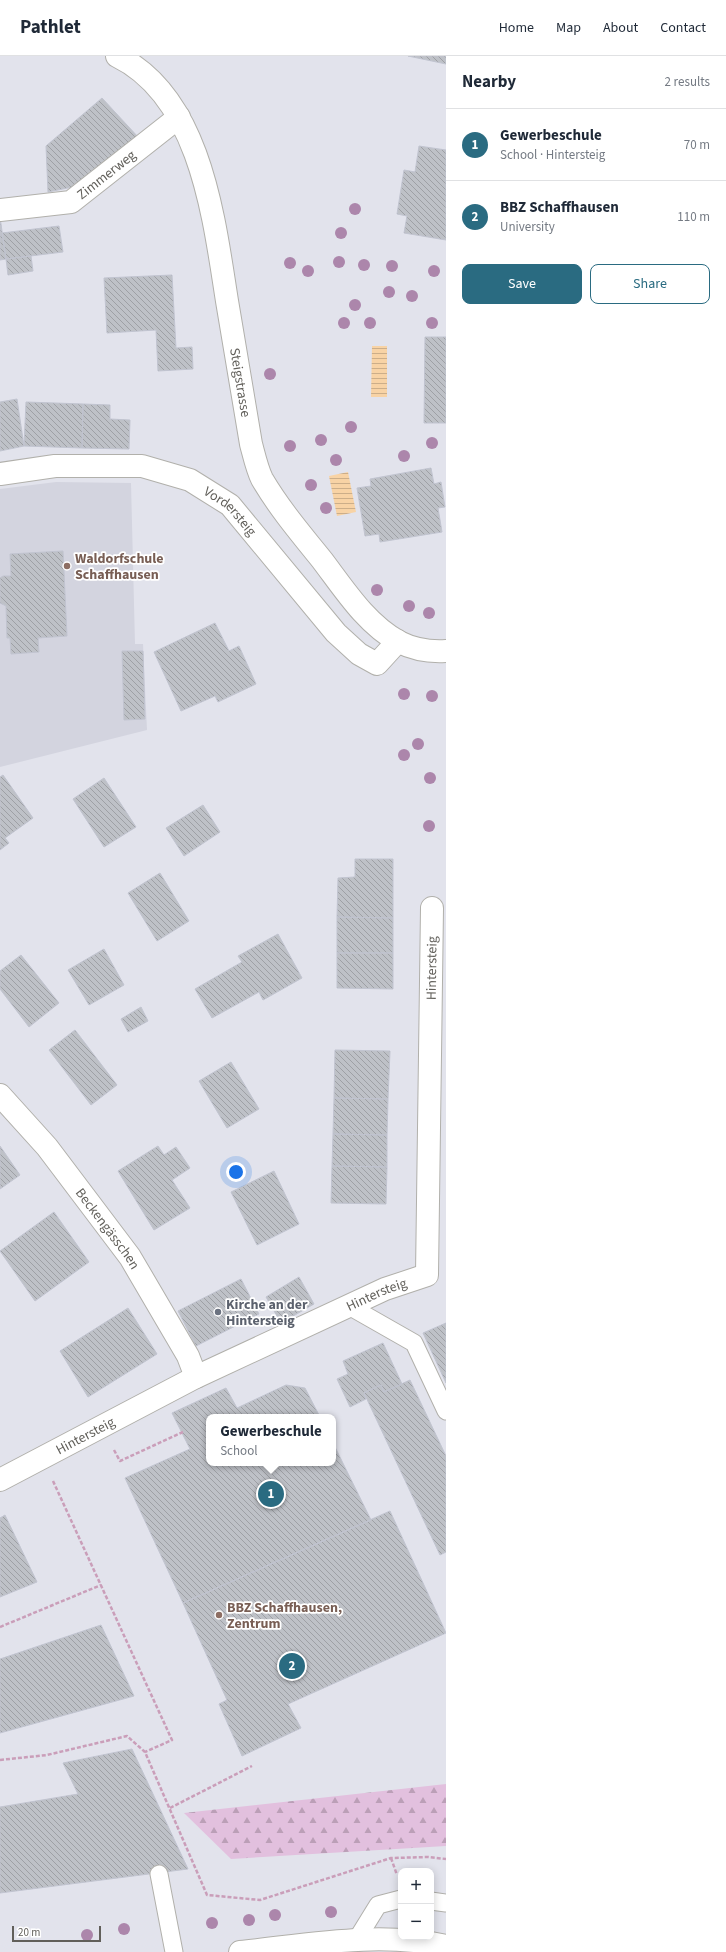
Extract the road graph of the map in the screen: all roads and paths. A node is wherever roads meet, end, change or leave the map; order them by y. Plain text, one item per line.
1 (122, 57) edge
2 (179, 118) junction
3 (0, 210) edge
4 (0, 474) edge
5 (398, 641) junction
6 (446, 651) edge
7 (432, 908) dead end
8 (0, 1095) edge
9 (349, 1306) junction
10 (196, 1377) junction
11 (446, 1411) edge
12 (183, 1432) dead end
13 (42, 1458) junction
14 (120, 1461) dead end
15 (0, 1480) edge
16 (101, 1585) junction
17 (0, 1626) edge
18 (145, 1752) junction
19 (0, 1760) edge
20 (252, 1766) dead end
21 (170, 1808) junction
22 (391, 1858) junction
23 (446, 1859) edge
24 (159, 1874) dead end
25 (398, 1878) dead end
26 (398, 1900) edge
27 (434, 1901) edge
28 (446, 1903) edge
29 (357, 1939) junction
30 (446, 1946) edge
31 (174, 1952) edge
32 (240, 1952) edge

1 - 2 street, Steigstrasse
2 - 3 street, Zimmerweg
2 - 5 street, Steigstrasse
4 - 5 street, Vordersteig
5 - 6 street, Steigstrasse
7 - 9 street, Hintersteig
8 - 10 street, Beckengässchen
9 - 10 street, Hintersteig
9 - 11 lane
10 - 13 street, Hintersteig
12 - 14 path
13 - 15 street, Hintersteig
13 - 16 path
16 - 17 path
16 - 18 path
18 - 19 path
18 - 21 path
20 - 21 path
21 - 22 path
22 - 23 path
22 - 25 path
24 - 31 lane
26 - 29 lane
27 - 28 lane
29 - 30 street
29 - 32 street

